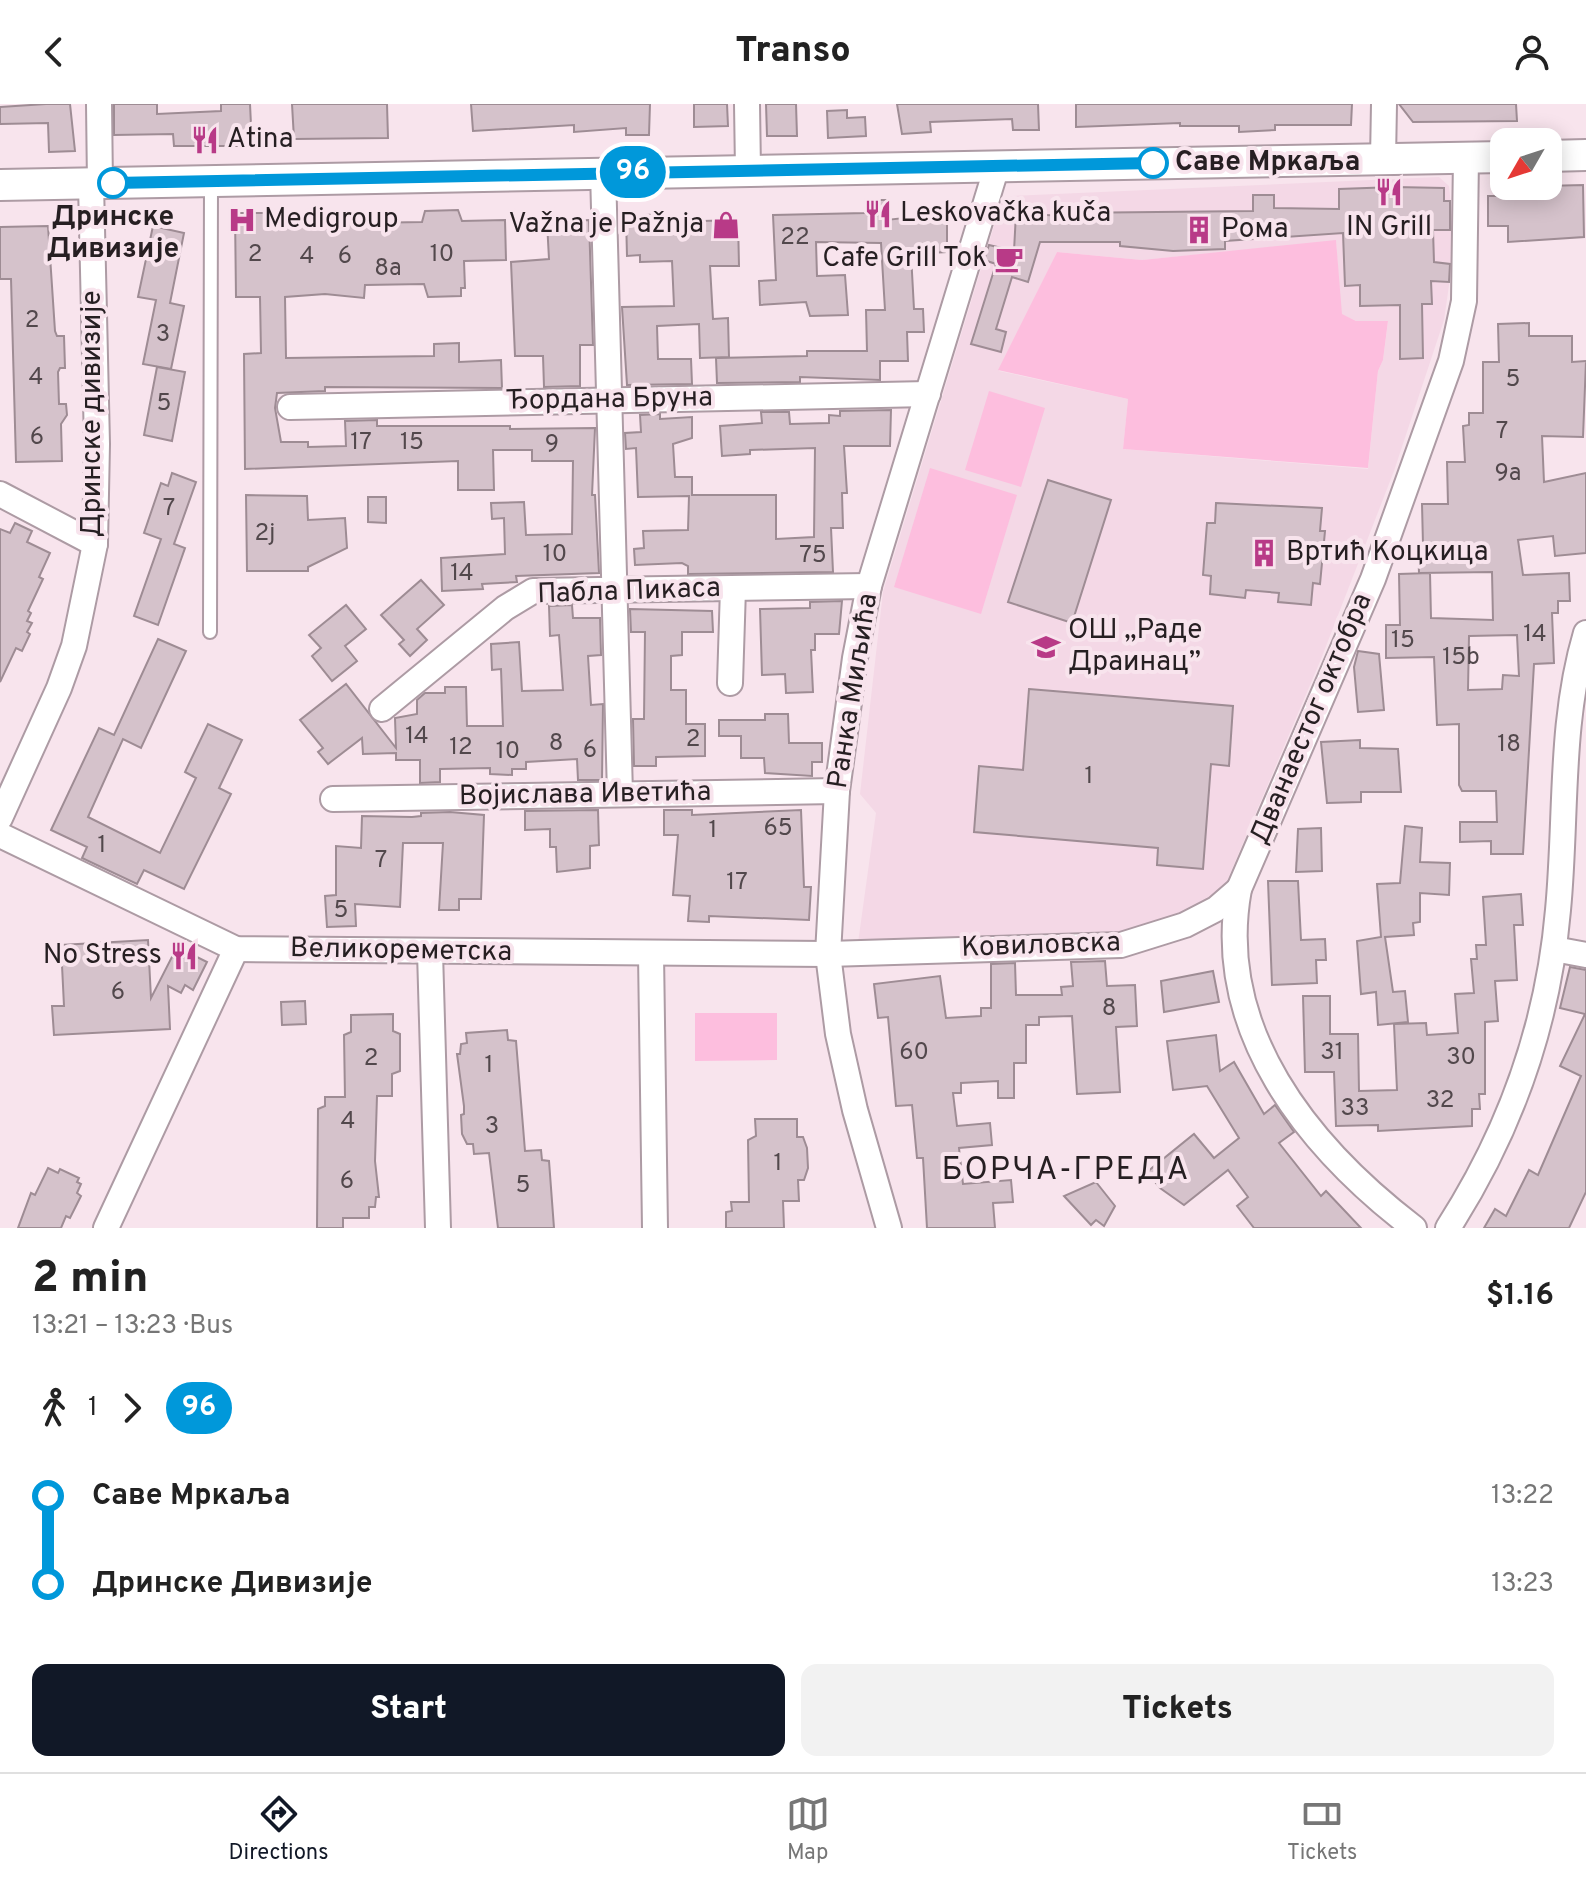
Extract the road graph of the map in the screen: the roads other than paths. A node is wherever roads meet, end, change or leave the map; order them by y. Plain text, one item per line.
1 (99, 104) edge
2 (747, 104) edge
3 (1384, 104) edge
4 (1586, 155) edge
5 (1562, 156) edge
6 (1490, 157) edge
7 (1466, 158) junction
8 (1383, 159) junction
9 (997, 166) junction
10 (748, 170) junction
11 (603, 172) junction
12 (211, 181) junction
13 (96, 184) junction
14 (0, 185) edge
15 (928, 394) junction
16 (610, 400) junction
17 (290, 407) dead end
18 (0, 494) edge
19 (95, 544) junction
20 (869, 586) junction
21 (733, 588) junction
22 (615, 591) junction
23 (210, 632) dead end
24 (1586, 633) edge
25 (730, 683) dead end
26 (382, 709) dead end
27 (837, 791) junction
28 (620, 794) junction
29 (333, 799) dead end
30 (0, 818) edge
31 (0, 835) edge
32 (1239, 889) junction
33 (236, 949) junction
34 (1554, 949) junction
35 (430, 952) junction
36 (651, 954) junction
37 (828, 954) junction
38 (1586, 955) edge
39 (106, 1228) edge
40 (438, 1228) edge
41 (655, 1228) edge
42 (889, 1228) edge
43 (1414, 1228) edge
44 (1448, 1228) edge

1 - 13 street, Дринске дивизије
2 - 10 street
3 - 8 street
4 - 5 street
6 - 7 street
7 - 8 street
7 - 32 street, Дванаестог октобра
8 - 9 street
9 - 10 street
9 - 15 street, Ранка Миљића
10 - 11 street
11 - 12 street
11 - 16 street
12 - 13 street
12 - 23 lane
13 - 14 street
13 - 19 street, Дринске дивизије
15 - 16 street, Ђордана Бруна
15 - 20 street, Ранка Миљића
16 - 17 street, Ђордана Бруна
16 - 22 street
18 - 19 street
19 - 30 street, Дринске дивизије
20 - 21 street, Пабла Пикаса
20 - 27 street, Ранка Миљића
21 - 22 street, Пабла Пикаса
21 - 25 street
22 - 26 street, Пабла Пикаса
22 - 28 street
24 - 34 street
27 - 28 street, Војислава Иветића
27 - 37 street, Ранка Миљића
28 - 29 street, Војислава Иветића
31 - 33 street, Великореметска
32 - 37 street, Ковиловска
32 - 43 street, Дванаестог октобра
33 - 35 street, Великореметска
33 - 39 street
34 - 38 street
34 - 44 street
35 - 36 street, Великореметска
35 - 40 street
36 - 37 street, Великореметска
36 - 41 street
37 - 42 street, Ранка Миљића

